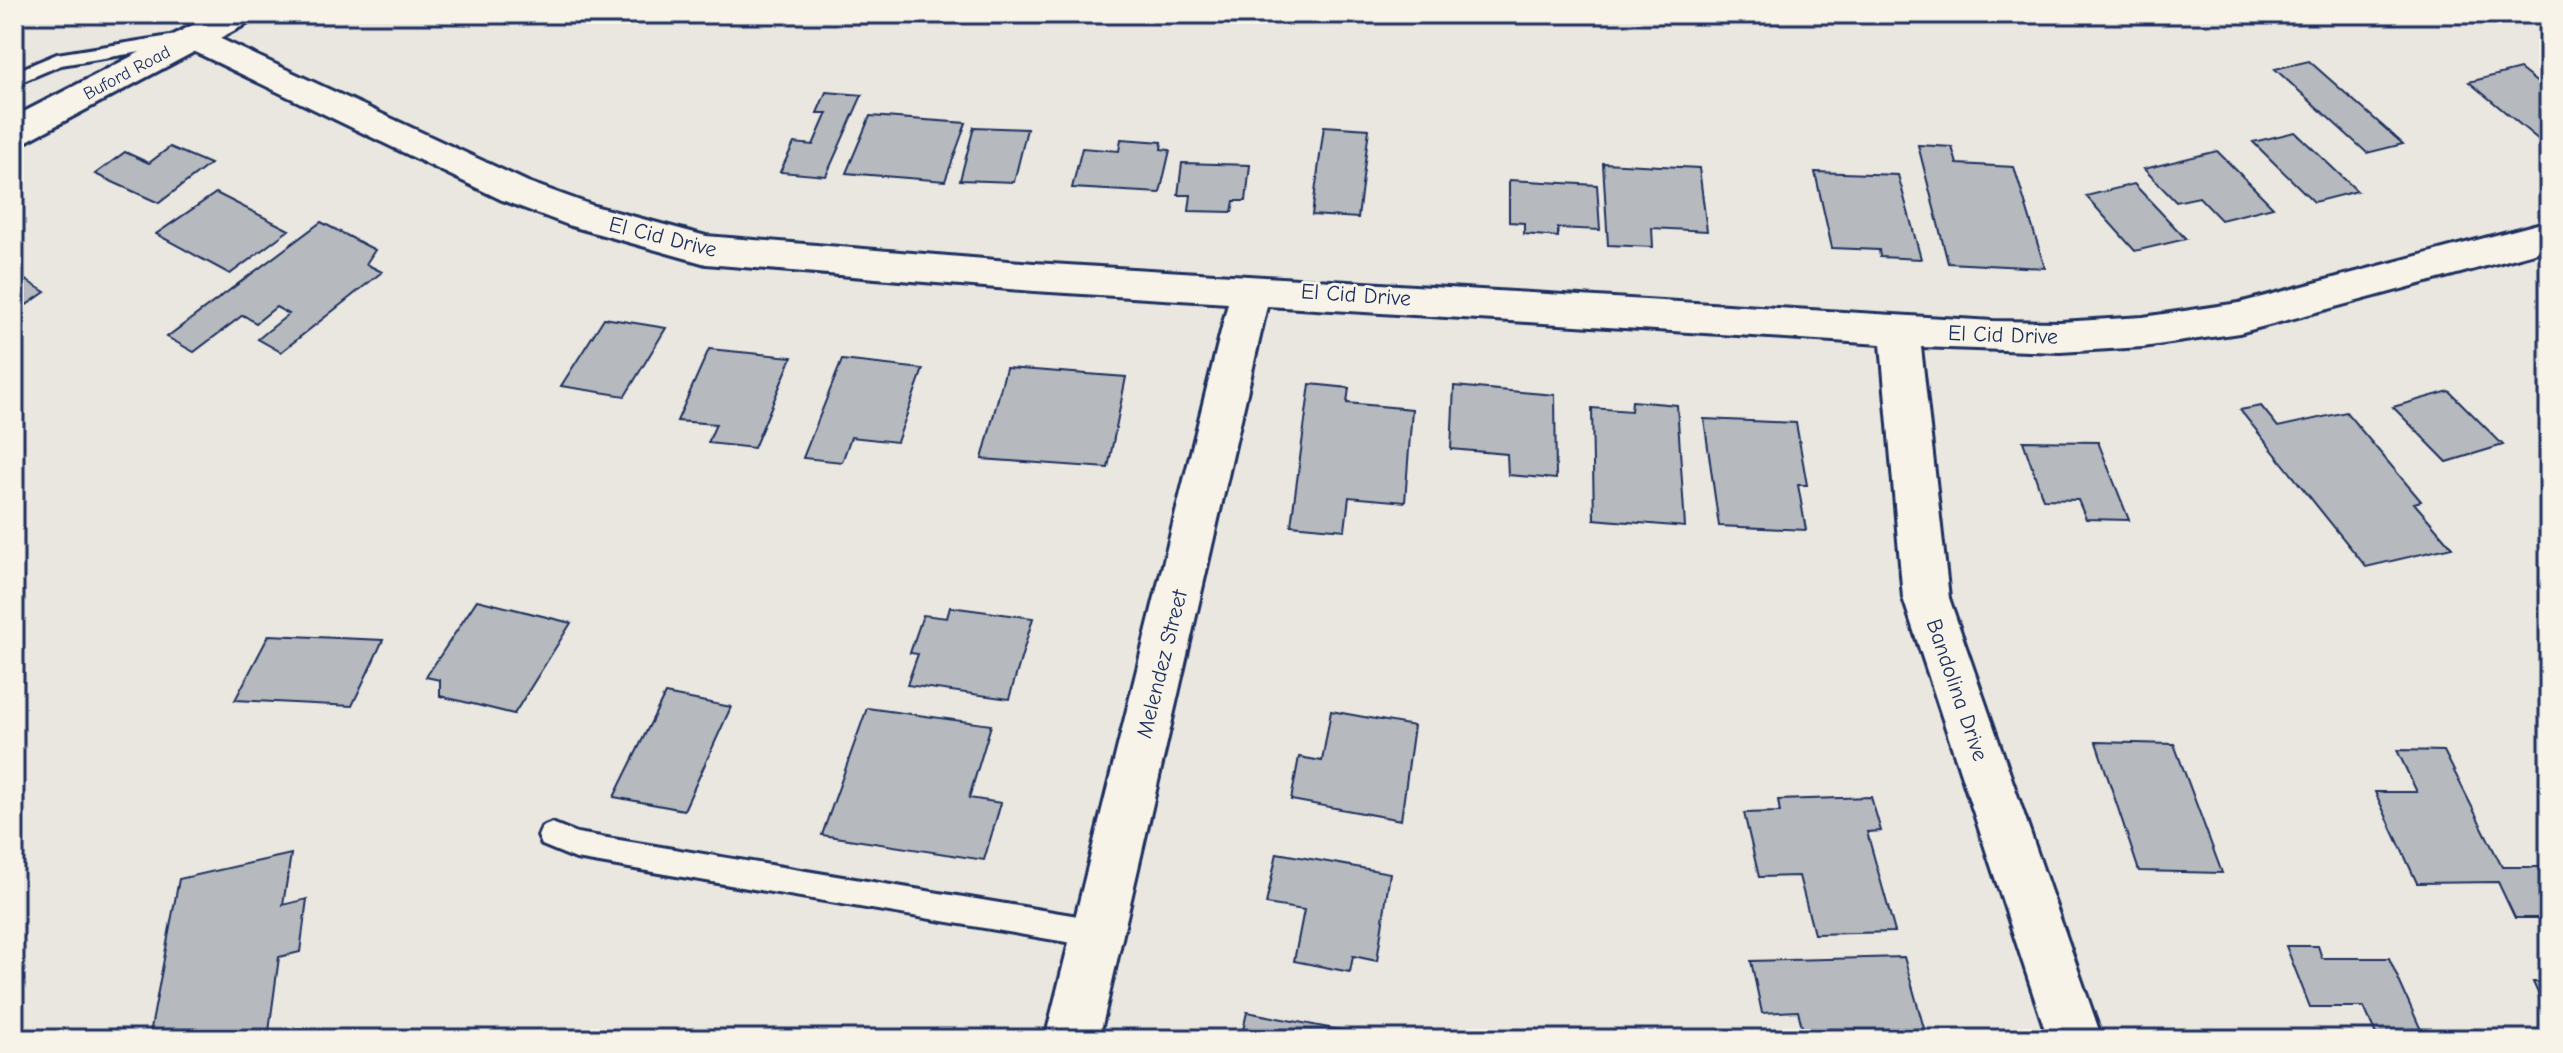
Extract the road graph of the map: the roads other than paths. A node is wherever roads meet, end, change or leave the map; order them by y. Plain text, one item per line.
1 (240, 14) edge
2 (195, 38) junction
3 (14, 79) edge
4 (14, 132) edge
5 (2549, 235) edge
6 (1251, 288) junction
7 (1899, 329) junction
8 (552, 836) dead end
9 (1096, 933) junction
10 (1072, 1039) edge
11 (2075, 1039) edge

1 - 2 street, Buford Road
2 - 3 lane
2 - 4 street, Buford Road
2 - 6 street, El Cid Drive
5 - 7 street, El Cid Drive
6 - 7 street, El Cid Drive
6 - 9 street, Melendez Street
7 - 11 street, Bandolina Drive
8 - 9 lane
9 - 10 street, Melendez Street

